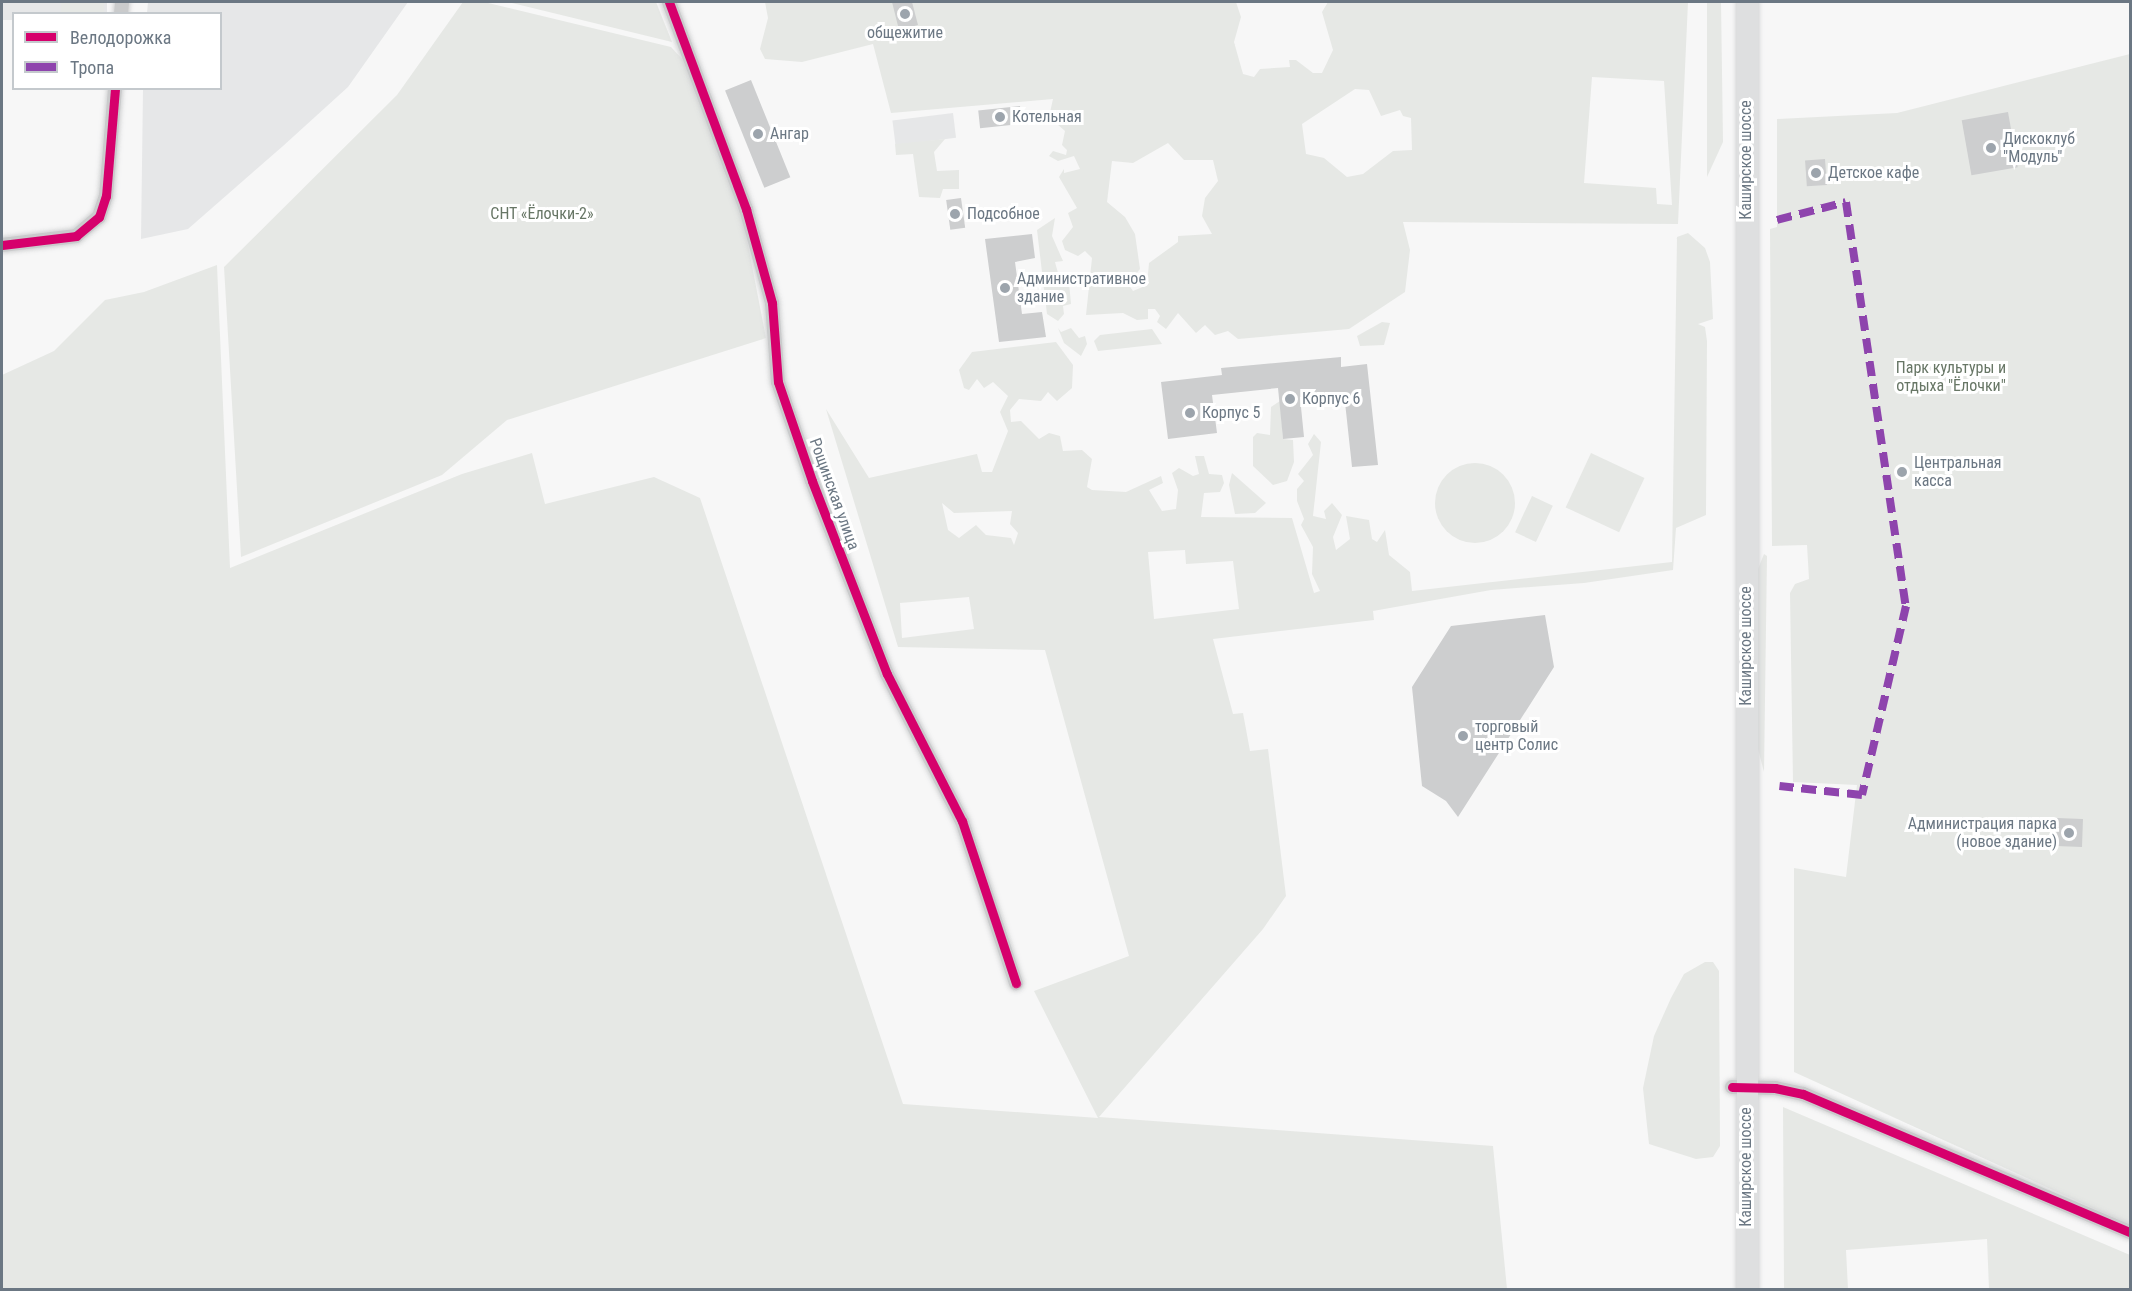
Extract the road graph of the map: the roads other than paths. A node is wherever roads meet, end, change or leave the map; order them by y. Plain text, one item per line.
1 (669, 2) edge
2 (1734, 2) edge
3 (1746, 2) edge
4 (115, 90) edge
5 (2, 245) edge
6 (1016, 983) dead end
7 (1739, 1087) junction
8 (2130, 1232) edge
9 (1733, 1290) edge
10 (1746, 1290) edge

1 - 6 street, Рощинская улица
2 - 7 main road, Каширское шоссе
3 - 7 main road, Каширское шоссе
4 - 5 street
7 - 8 street
7 - 9 main road, Каширское шоссе
7 - 10 main road, Каширское шоссе

